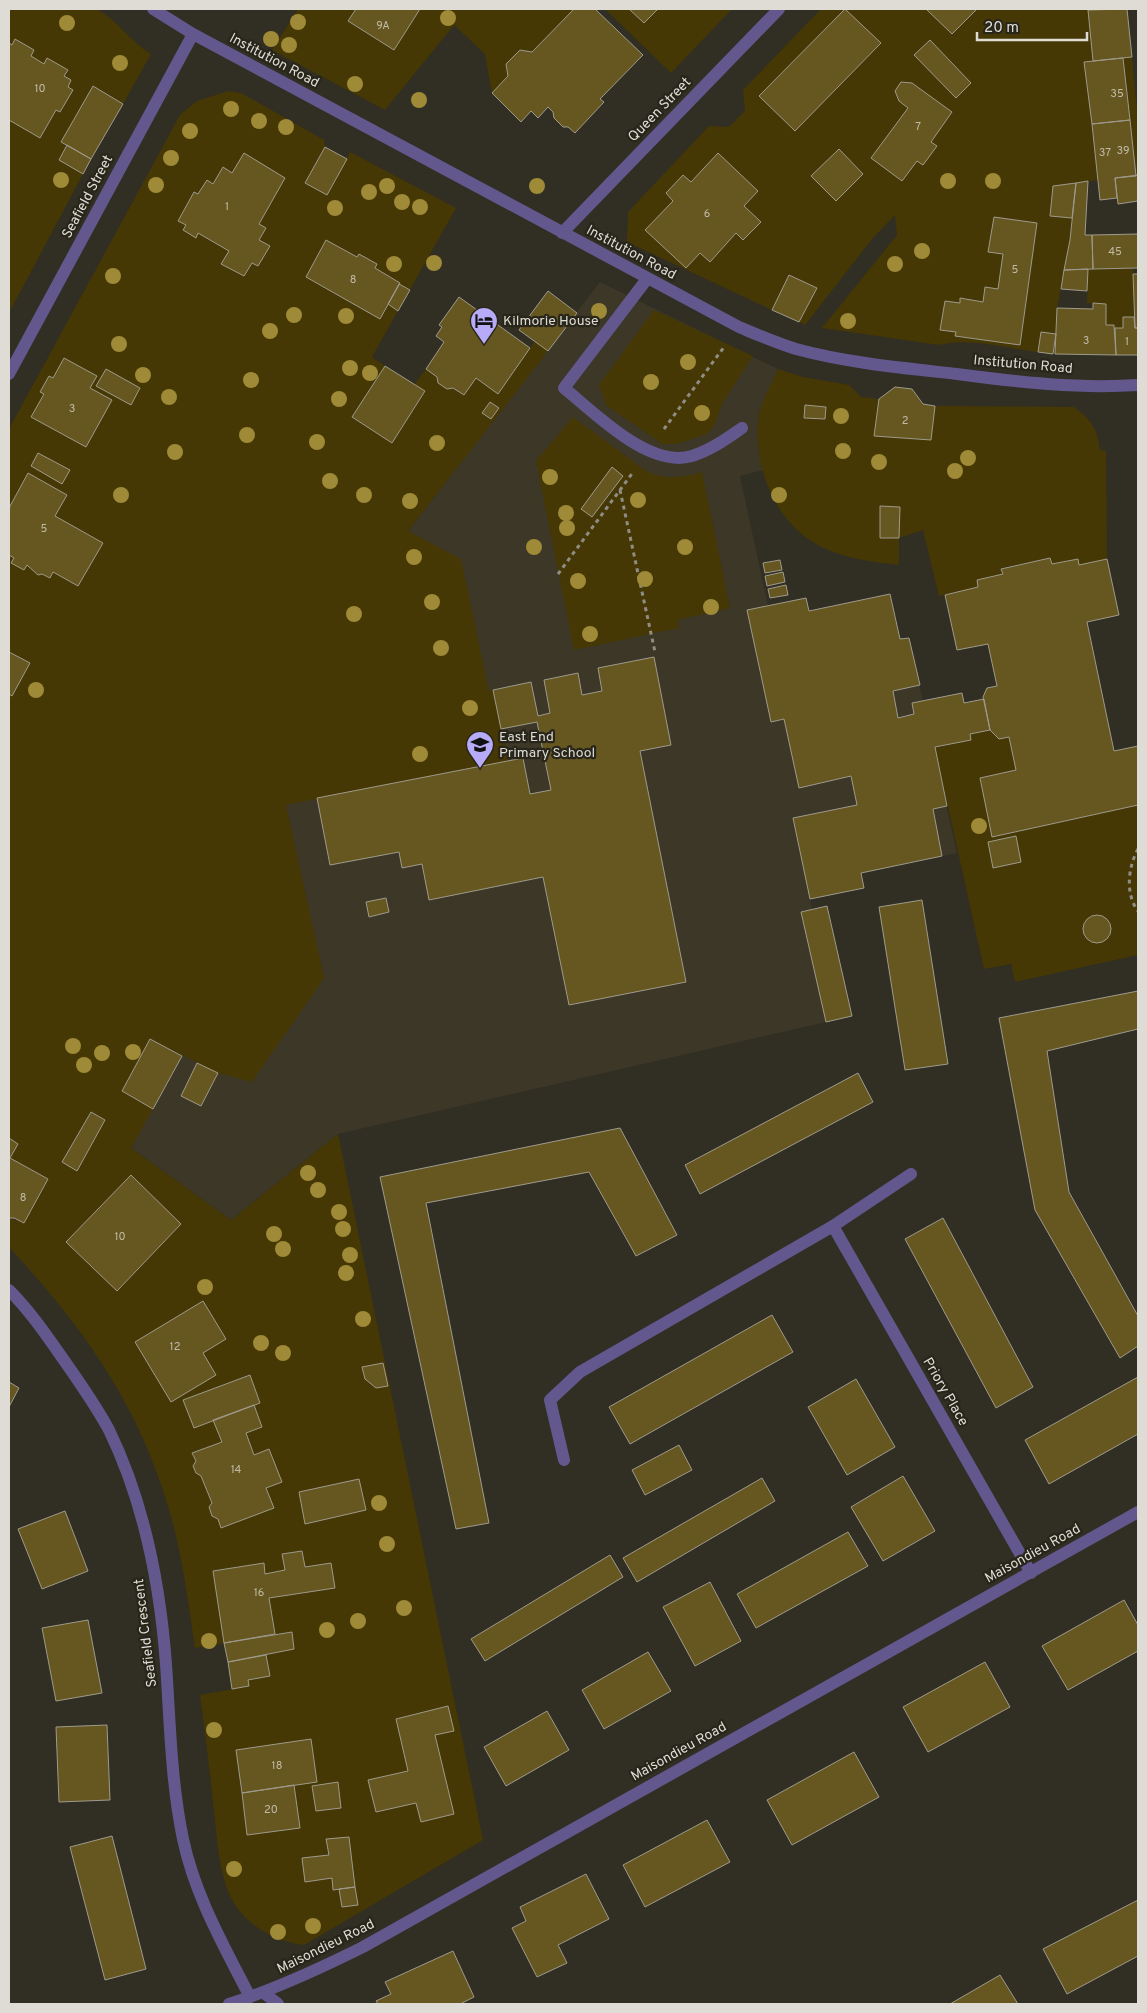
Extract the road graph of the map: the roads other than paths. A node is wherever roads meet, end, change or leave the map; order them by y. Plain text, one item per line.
1 (153, 9) edge
2 (779, 9) edge
3 (193, 34) junction
4 (562, 233) junction
5 (647, 279) junction
6 (9, 374) edge
7 (1138, 385) edge
8 (742, 428) dead end
9 (911, 1174) dead end
10 (833, 1226) junction
11 (9, 1290) edge
12 (564, 1460) dead end
13 (1138, 1512) edge
14 (1031, 1573) junction
15 (264, 1993) junction
16 (250, 1997) junction
17 (229, 2004) edge
18 (278, 2004) edge

1 - 3 street, Institution Road
2 - 4 street, Queen Street
3 - 4 street, Institution Road
3 - 6 street, Seafield Street
4 - 5 street, Institution Road
5 - 7 street, Institution Road
5 - 8 street
9 - 10 street
10 - 12 street
10 - 14 street, Priory Place
11 - 16 street, Seafield Crescent
13 - 14 street, Maisondieu Road
14 - 15 street, Maisondieu Road
15 - 16 street, Maisondieu Road
15 - 18 street
16 - 17 street, Maisondieu Road

